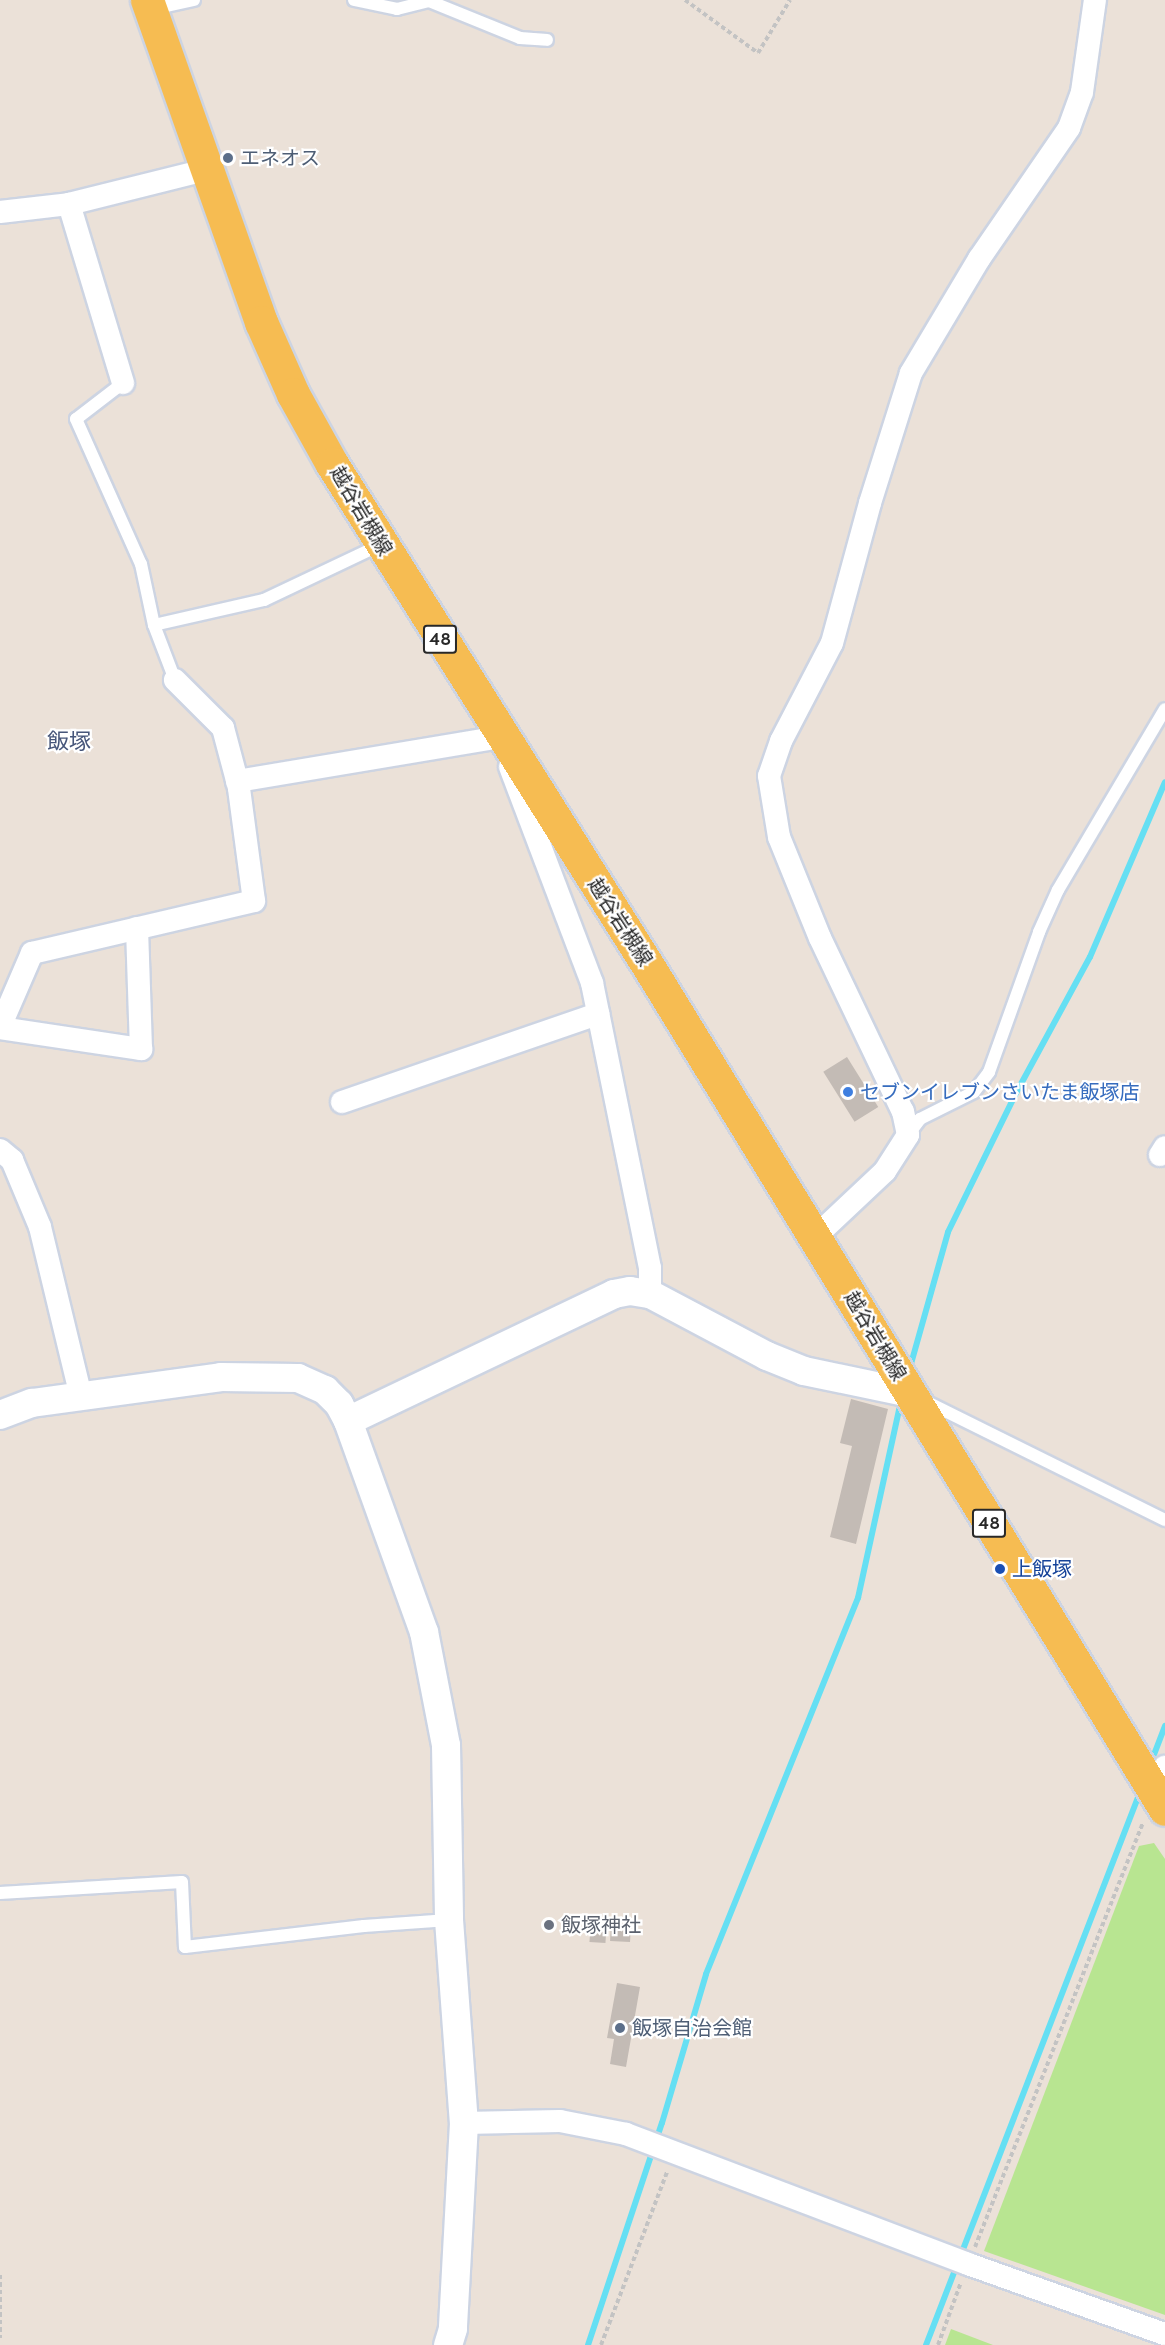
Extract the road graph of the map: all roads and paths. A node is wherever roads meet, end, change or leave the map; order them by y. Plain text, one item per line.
1 (194, 0) edge
2 (354, 0) edge
3 (685, 0) edge
4 (790, 0) edge
5 (1095, 0) edge
6 (149, 5) edge
7 (547, 40) dead end
8 (208, 169) junction
9 (69, 204) junction
10 (0, 212) edge
11 (123, 382) joint
12 (381, 544) junction
13 (154, 625) junction
14 (175, 680) joint
15 (1165, 709) edge
16 (496, 731) junction
17 (237, 781) junction
18 (137, 928) junction
19 (598, 1014) junction
20 (0, 1027) edge
21 (342, 1102) dead end
22 (908, 1135) junction
23 (0, 1150) edge
24 (815, 1237) junction
25 (650, 1294) junction
26 (909, 1393) junction
27 (81, 1396) junction
28 (0, 1414) edge
29 (348, 1421) junction
30 (1165, 1520) edge
31 (1162, 1790) edge
32 (0, 1893) edge
33 (449, 1920) junction
34 (464, 2123) junction
35 (674, 2152) junction
36 (968, 2264) junction
37 (0, 2275) edge
38 (1165, 2334) edge
39 (0, 2338) edge
40 (448, 2345) edge
41 (601, 2345) edge
42 (938, 2345) edge

1 - 6 lane
2 - 7 lane
3 - 4 path
5 - 22 street
6 - 8 main road, 越谷岩槻線 / 48
8 - 9 street
8 - 12 main road, 越谷岩槻線 / 48
9 - 10 street
9 - 11 street
11 - 13 lane
12 - 13 lane
12 - 16 main road, 越谷岩槻線 / 48
13 - 14 lane
14 - 17 street
15 - 22 lane
16 - 17 street
16 - 19 street
16 - 24 main road, 越谷岩槻線 / 48
17 - 18 street
18 - 20 street
18 - 20 street
19 - 21 street
19 - 25 street
22 - 24 street
23 - 27 street
24 - 26 main road, 越谷岩槻線 / 48
25 - 26 street
25 - 29 street
26 - 30 lane
26 - 31 main road, 越谷岩槻線 / 48
27 - 28 street
27 - 29 street
29 - 33 street
31 - 36 path
32 - 33 lane
33 - 34 street
34 - 35 street
34 - 40 street
35 - 36 street
35 - 41 path
36 - 38 street
36 - 42 path
37 - 39 path

